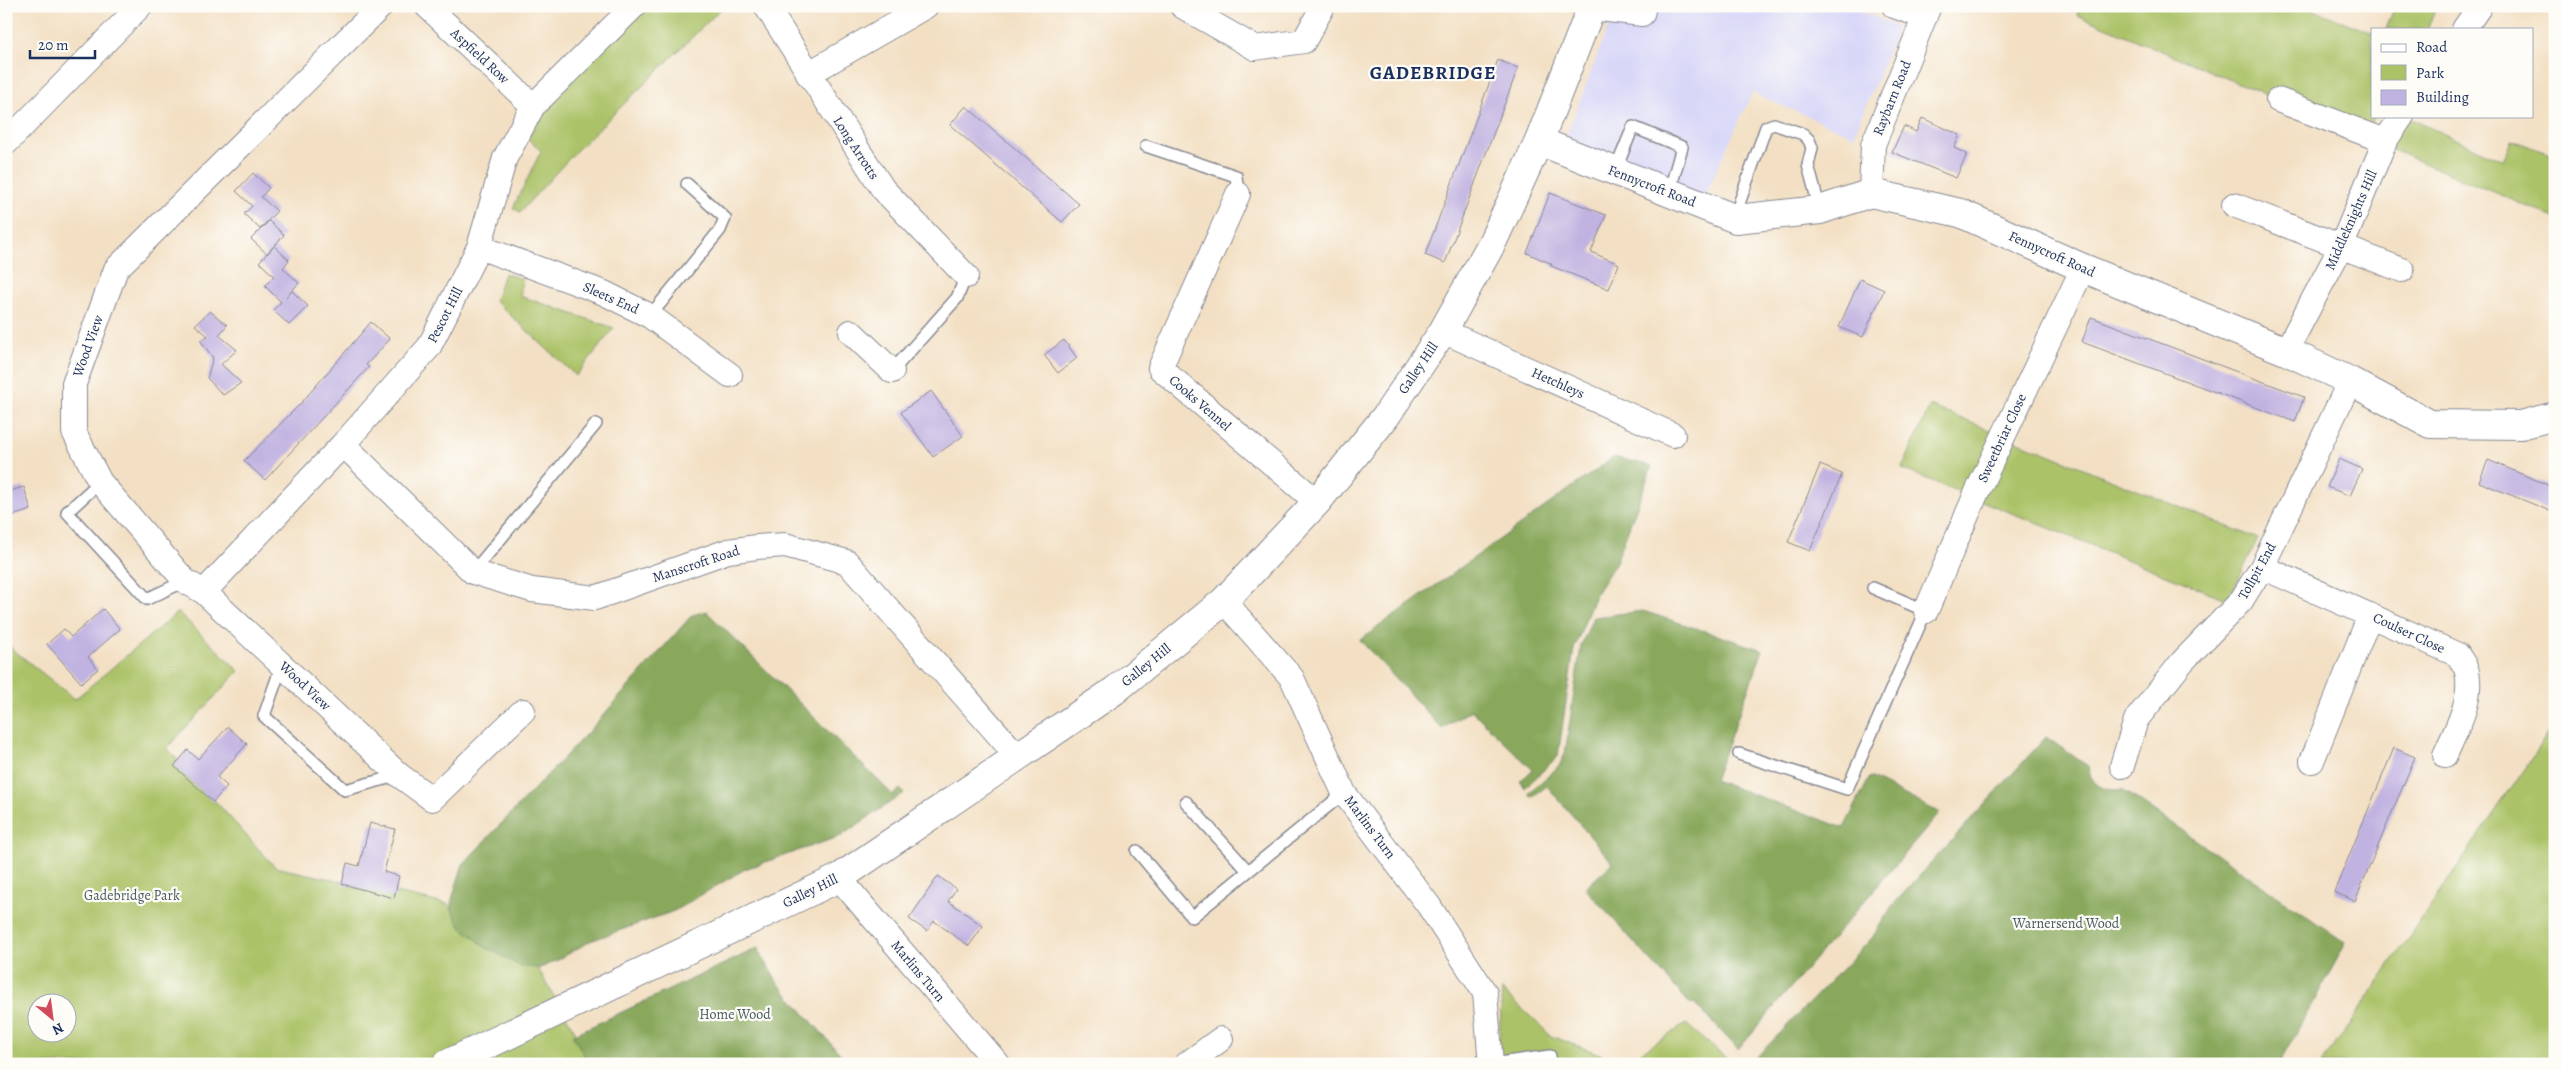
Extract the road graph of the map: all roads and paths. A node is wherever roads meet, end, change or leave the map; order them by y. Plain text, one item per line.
1 (140, 6) edge
2 (381, 6) edge
3 (427, 6) edge
4 (634, 6) edge
5 (766, 6) edge
6 (926, 6) edge
7 (1182, 6) edge
8 (1324, 6) edge
9 (1644, 6) edge
10 (1894, 6) edge
11 (2480, 6) edge
12 (1592, 7) edge
13 (1927, 12) edge
14 (2465, 28) edge
15 (808, 74) junction
16 (2278, 100) dead end
17 (533, 106) junction
18 (2401, 118) edge
19 (2385, 140) junction
20 (1539, 142) junction
21 (6, 143) edge
22 (1146, 146) dead end
23 (1614, 172) junction
24 (687, 184) dead end
25 (1669, 193) junction
26 (1871, 193) junction
27 (1238, 194) joint
28 (2234, 205) dead end
29 (1820, 210) junction
30 (1736, 219) junction
31 (2342, 245) junction
32 (479, 247) junction
33 (2083, 268) junction
34 (2402, 270) dead end
35 (966, 276) joint
36 (650, 316) junction
37 (1443, 331) junction
38 (851, 332) dead end
39 (2286, 351) junction
40 (892, 371) joint
41 (730, 375) dead end
42 (2350, 381) junction
43 (2555, 416) edge
44 (596, 424) dead end
45 (1673, 436) dead end
46 (343, 444) junction
47 (100, 482) junction
48 (1317, 502) junction
49 (2262, 568) junction
50 (473, 572) junction
51 (194, 587) junction
52 (1873, 588) dead end
53 (1224, 601) junction
54 (1926, 611) junction
55 (2370, 615) junction
56 (282, 664) junction
57 (523, 711) dead end
58 (1739, 754) dead end
59 (2445, 755) dead end
60 (1018, 757) junction
61 (2312, 761) dead end
62 (2122, 766) dead end
63 (399, 775) junction
64 (1344, 793) junction
65 (1186, 802) dead end
66 (1137, 851) dead end
67 (1248, 871) junction
68 (839, 878) junction
69 (1221, 1039) dead end
70 (1550, 1056) dead end
71 (447, 1064) edge
72 (998, 1064) edge
73 (1187, 1064) edge
74 (1491, 1064) edge

1 - 21 street
2 - 47 street, Wood View
3 - 17 street, Aspfield Row
4 - 17 street, Pescot Hill
5 - 15 street, Long Arrotts
6 - 15 street
7 - 8 street
9 - 12 street
10 - 13 street
11 - 14 street
12 - 20 street, Galley Hill
13 - 26 street, Raybarn Road
15 - 35 street, Long Arrotts
16 - 19 street
17 - 32 street, Pescot Hill
18 - 19 street, Middleknights Hill
19 - 31 street, Middleknights Hill
20 - 23 street, Fennycroft Road
20 - 37 street, Galley Hill
22 - 27 lane
23 - 25 street, Fennycroft Road
23 - 25 lane
24 - 36 lane
25 - 30 street, Fennycroft Road
26 - 29 street, Fennycroft Road
26 - 33 street, Fennycroft Road
27 - 48 street, Cooks Vennel
28 - 31 street
29 - 30 street, Fennycroft Road
29 - 30 lane
31 - 34 street
31 - 39 street, Middleknights Hill
32 - 36 street, Sleets End
32 - 46 street, Pescot Hill
33 - 39 street, Fennycroft Road
33 - 54 street, Sweetbriar Close
35 - 40 lane
36 - 41 street, Sleets End
37 - 45 street, Hetchleys
37 - 48 street, Galley Hill
38 - 40 street
39 - 42 street, Fennycroft Road
42 - 43 street, Fennycroft Road
42 - 49 street, Tollpit End
44 - 50 lane
46 - 50 street, Manscroft Road
46 - 51 street, Pescot Hill
47 - 51 street, Wood View
47 - 51 lane
48 - 53 street, Galley Hill
49 - 55 street, Coulser Close
49 - 62 street, Tollpit End
50 - 60 street, Manscroft Road
51 - 56 street, Wood View
52 - 54 lane
53 - 60 street, Galley Hill
53 - 64 street, Marlins Turn
54 - 58 lane
55 - 59 street, Coulser Close
55 - 61 street
56 - 63 street, Wood View
56 - 63 lane
57 - 63 street, Wood View
60 - 68 street, Galley Hill
64 - 67 lane
64 - 74 street, Marlins Turn
65 - 67 lane
66 - 67 lane
68 - 71 street, Galley Hill
68 - 72 street, Marlins Turn
69 - 73 street
70 - 74 lane

